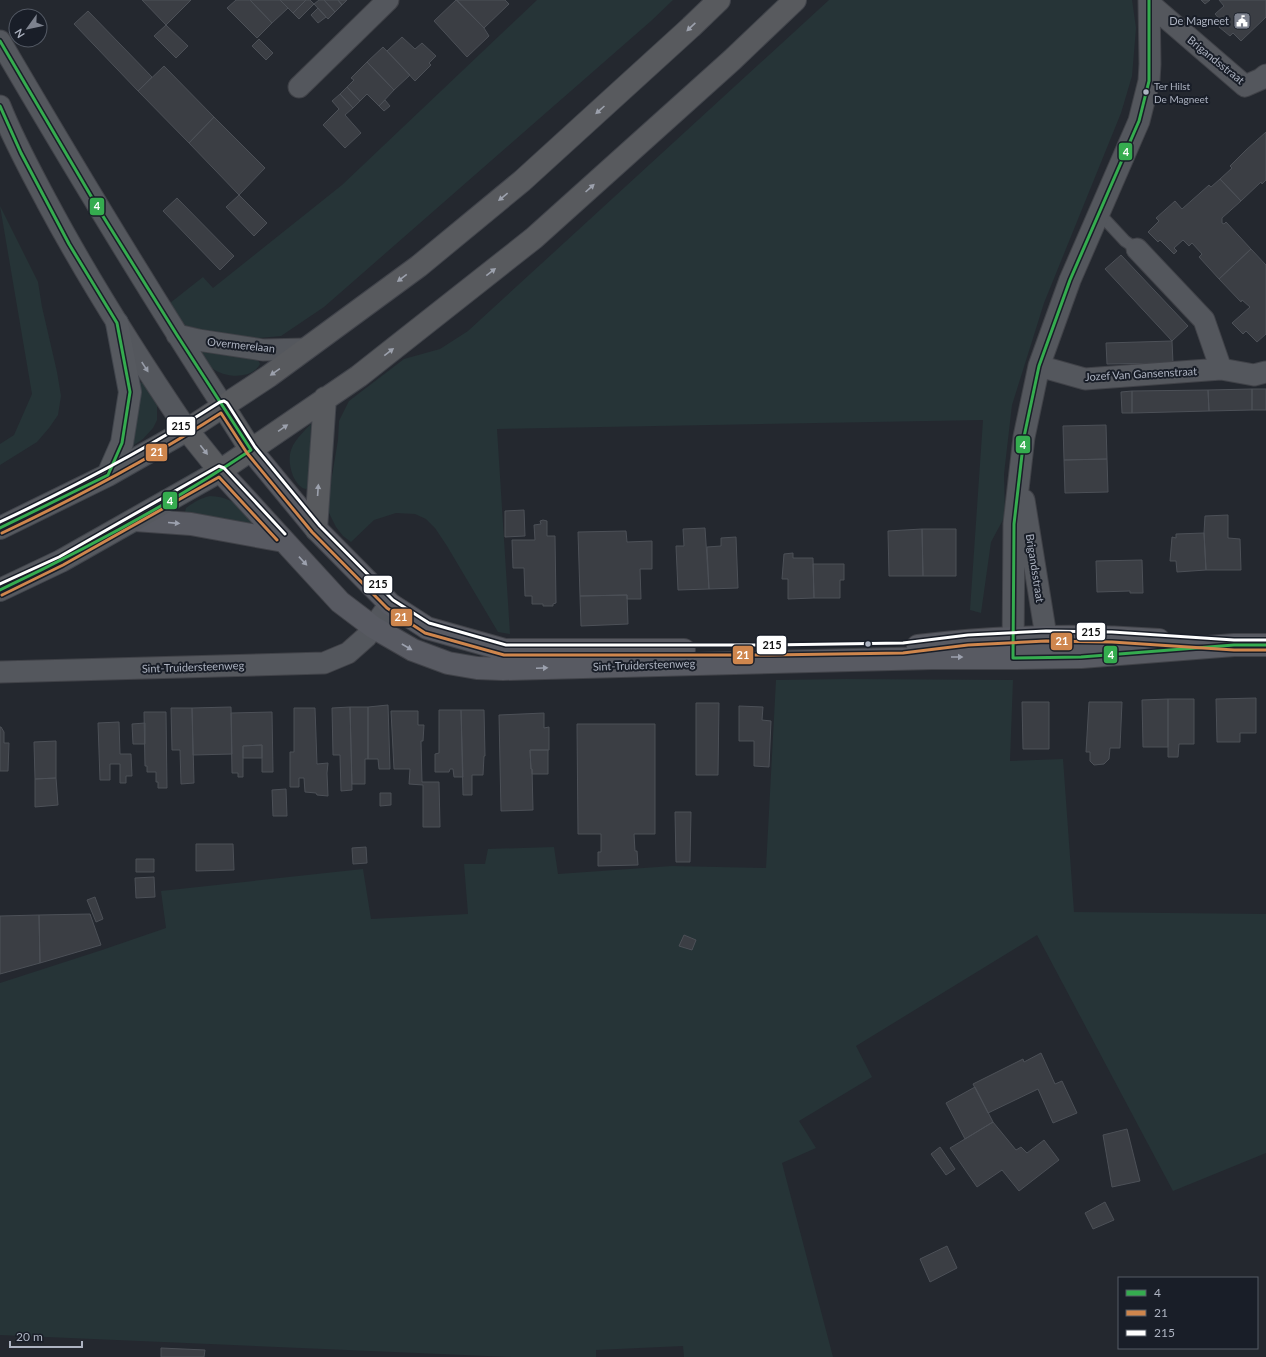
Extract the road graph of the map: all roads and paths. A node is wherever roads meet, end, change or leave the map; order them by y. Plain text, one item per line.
1 (388, 0) edge
2 (719, 0) edge
3 (795, 0) edge
4 (1150, 2) edge
5 (0, 41) edge
6 (1266, 75) edge
7 (298, 87) dead end
8 (0, 106) edge
9 (1099, 213) junction
10 (1137, 249) joint
11 (117, 323) junction
12 (177, 334) junction
13 (306, 349) junction
14 (1039, 366) junction
15 (1221, 369) junction
16 (1266, 372) edge
17 (325, 398) junction
18 (223, 406) junction
19 (187, 430) junction
20 (251, 450) junction
21 (220, 471) junction
22 (108, 475) junction
23 (1020, 478) junction
24 (135, 520) junction
25 (0, 528) edge
26 (316, 529) junction
27 (284, 541) junction
28 (0, 590) edge
29 (390, 604) junction
30 (373, 627) junction
31 (1046, 636) junction
32 (1234, 645) junction
33 (1266, 645) edge
34 (1012, 648) junction
35 (1047, 657) junction
36 (0, 672) edge

1 - 7 street
2 -> 13 highway
17 -> 3 highway
4 - 6 street, Brigandsstraat
4 - 9 street, Brigandsstraat
5 - 12 street
8 - 11 street
9 - 10 lane
9 - 14 street, Brigandsstraat
10 - 15 street
11 -> 19 street
11 - 22 main road
12 - 13 street, Overmerelaan
12 - 18 street
13 -> 18 highway
14 - 15 street, Jozef Van Gansenstraat
14 - 23 street, Brigandsstraat
15 - 16 street, Jozef Van Gansenstraat
20 -> 17 highway
26 -> 17 highway
18 - 19 highway
18 - 20 highway, Sint-Truidersteenweg
19 -> 21 highway, Sint-Truidersteenweg
19 - 22 main road
20 - 21 highway
20 - 26 main road, Sint-Truidersteenweg
21 - 24 main road
21 - 27 main road, Sint-Truidersteenweg
22 - 25 main road
23 - 31 street, Brigandsstraat
23 - 34 street, Brigandsstraat
24 -> 27 main road
24 - 28 main road
26 - 29 main road, Sint-Truidersteenweg
27 -> 30 main road, Sint-Truidersteenweg
29 - 30 street, Sint-Truidersteenweg
29 - 34 main road, Sint-Truidersteenweg
30 -> 34 main road, Sint-Truidersteenweg
30 - 36 street, Sint-Truidersteenweg
31 - 32 main road, Sint-Truidersteenweg
31 - 34 main road, Sint-Truidersteenweg
31 - 35 street, Brigandsstraat
32 - 33 main road, Sint-Truidersteenweg
32 - 35 main road, Sint-Truidersteenweg
34 - 35 main road, Sint-Truidersteenweg

